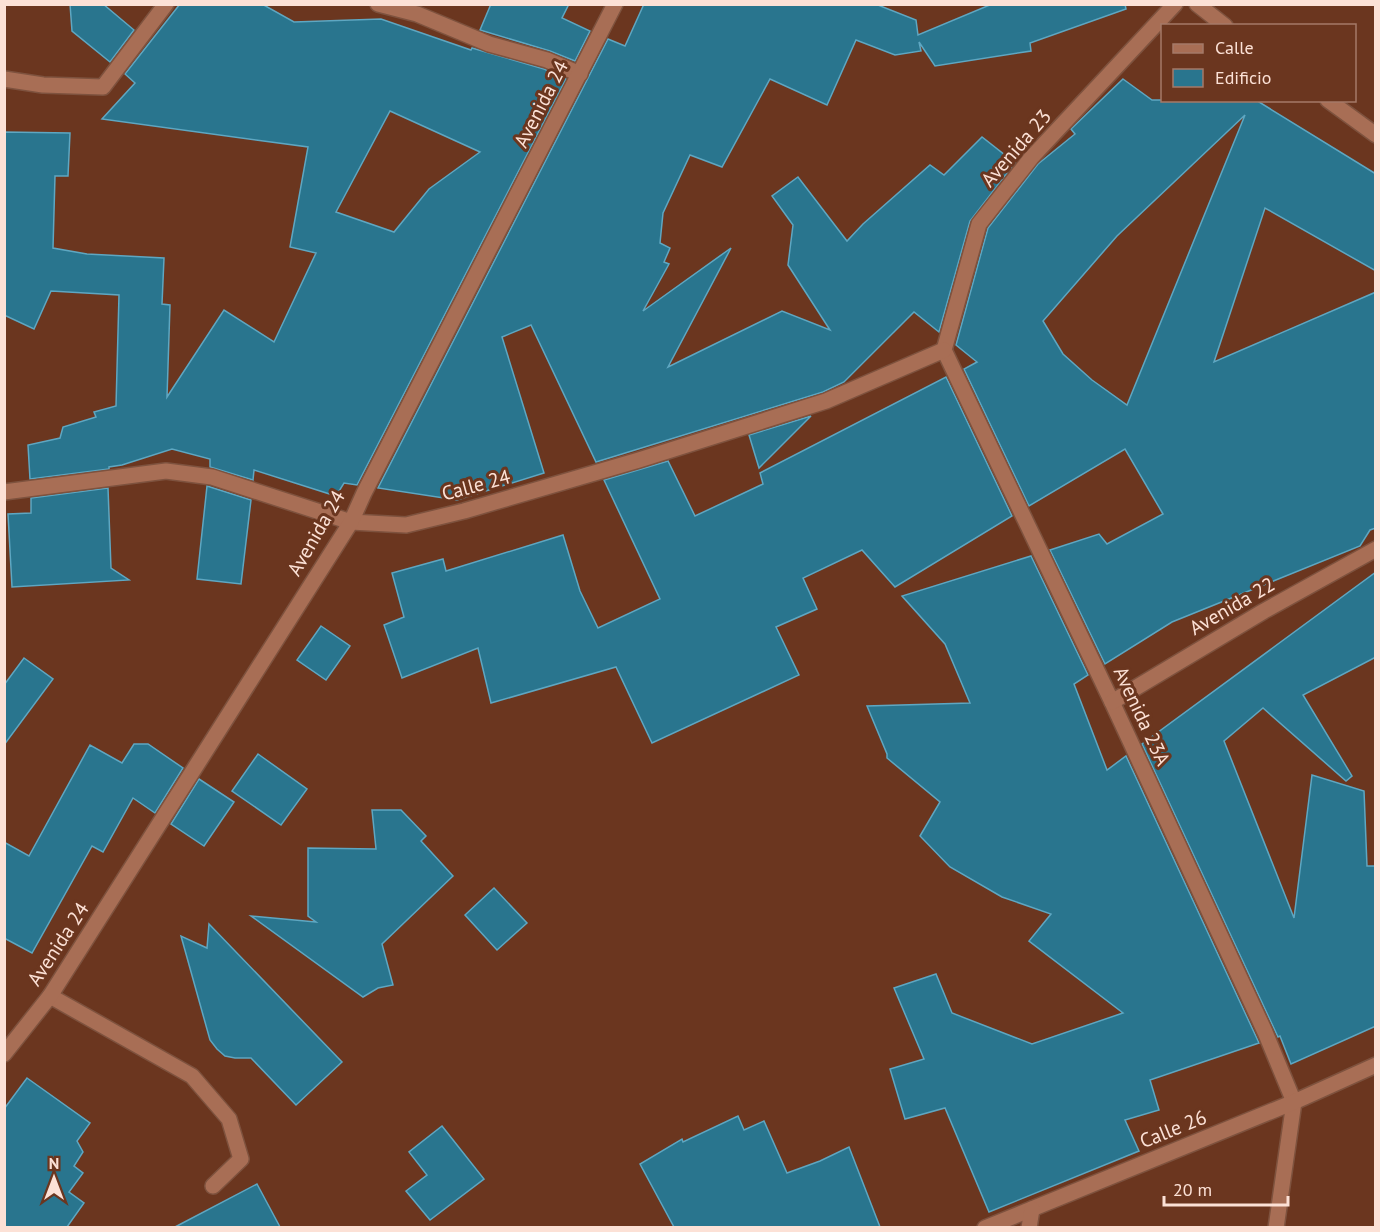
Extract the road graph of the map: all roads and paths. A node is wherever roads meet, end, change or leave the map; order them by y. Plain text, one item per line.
1 (166, 4) edge
2 (378, 4) edge
3 (615, 4) edge
4 (1175, 4) edge
5 (1197, 4) edge
6 (1222, 24) edge
7 (580, 74) junction
8 (4, 79) edge
9 (1331, 102) edge
10 (1376, 135) edge
11 (944, 350) junction
12 (4, 492) edge
13 (351, 522) junction
14 (1376, 549) edge
15 (1112, 702) junction
16 (50, 996) junction
17 (4, 1054) edge
18 (1376, 1065) edge
19 (1294, 1102) junction
20 (213, 1186) dead end
21 (1032, 1209) junction
22 (985, 1227) edge
23 (1029, 1227) edge
24 (1275, 1227) edge

1 - 8 street
2 - 7 street
3 - 7 street, Avenida 24
4 - 11 street, Avenida 23
5 - 6 street
7 - 13 street, Avenida 24
9 - 10 street
11 - 13 street, Calle 24
11 - 15 street, Avenida 23A
12 - 13 street, Calle 24
13 - 16 street, Avenida 24
14 - 15 street, Avenida 22
15 - 19 street, Avenida 23A
16 - 17 street, Avenida 24
16 - 20 street
18 - 19 street, Calle 26
19 - 21 street, Calle 26
19 - 24 street
21 - 22 street, Calle 26
21 - 23 street

